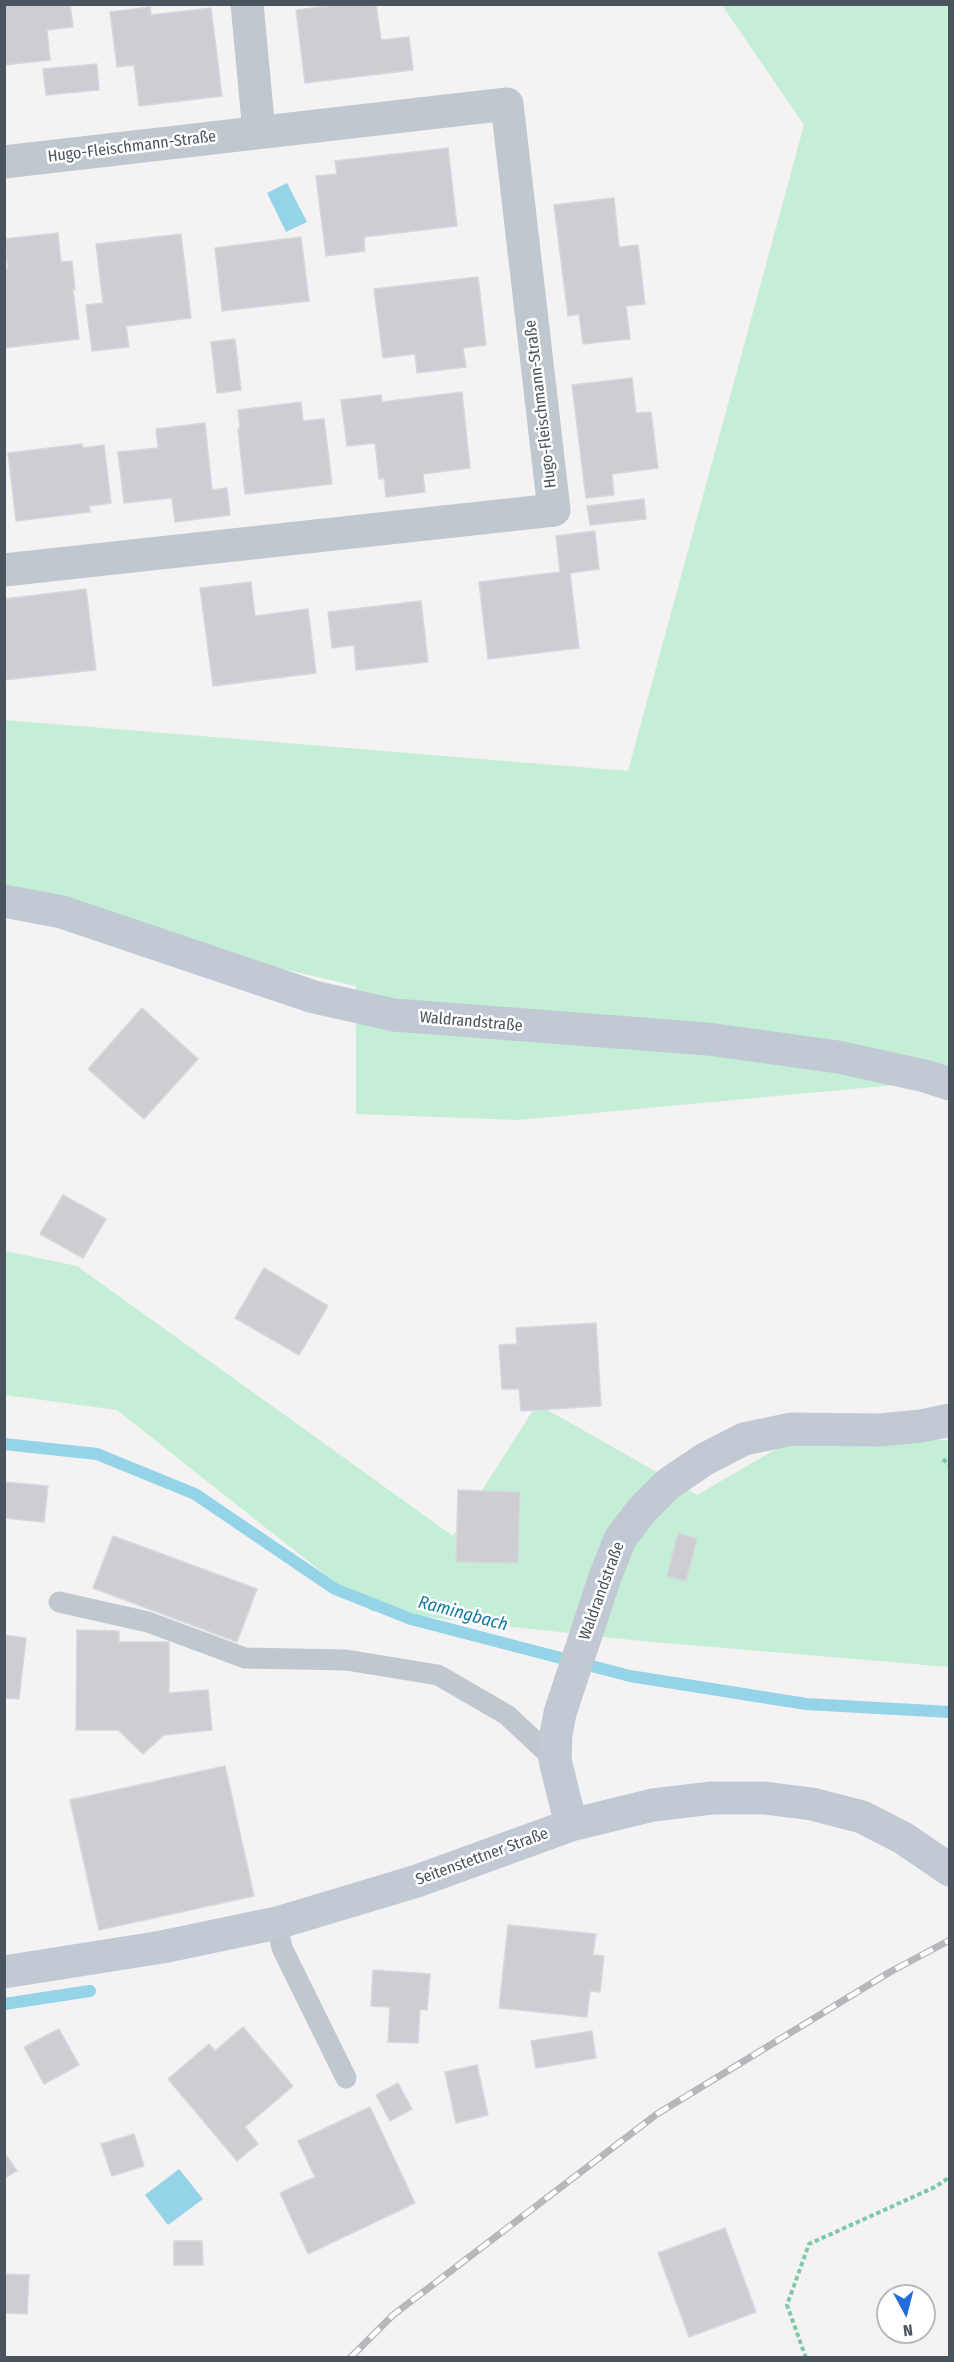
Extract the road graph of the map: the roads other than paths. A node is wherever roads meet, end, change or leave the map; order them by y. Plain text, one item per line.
1 (247, 4) edge
2 (260, 132) junction
3 (4, 162) edge
4 (4, 570) edge
5 (4, 901) edge
6 (950, 1084) edge
7 (950, 1420) edge
8 (58, 1602) dead end
9 (555, 1760) junction
10 (571, 1825) junction
11 (950, 1870) edge
12 (277, 1923) junction
13 (4, 1972) edge
14 (346, 2078) dead end

1 - 2 street
2 - 3 street, Hugo-Fleischmann-Straße
2 - 4 street, Hugo-Fleischmann-Straße
5 - 6 street, Waldrandstraße
7 - 9 street, Waldrandstraße
8 - 9 lane
9 - 10 street, Waldrandstraße
10 - 11 street, Seitenstettner Straße
10 - 12 street, Seitenstettner Straße
12 - 13 street, Seitenstettner Straße
12 - 14 lane

